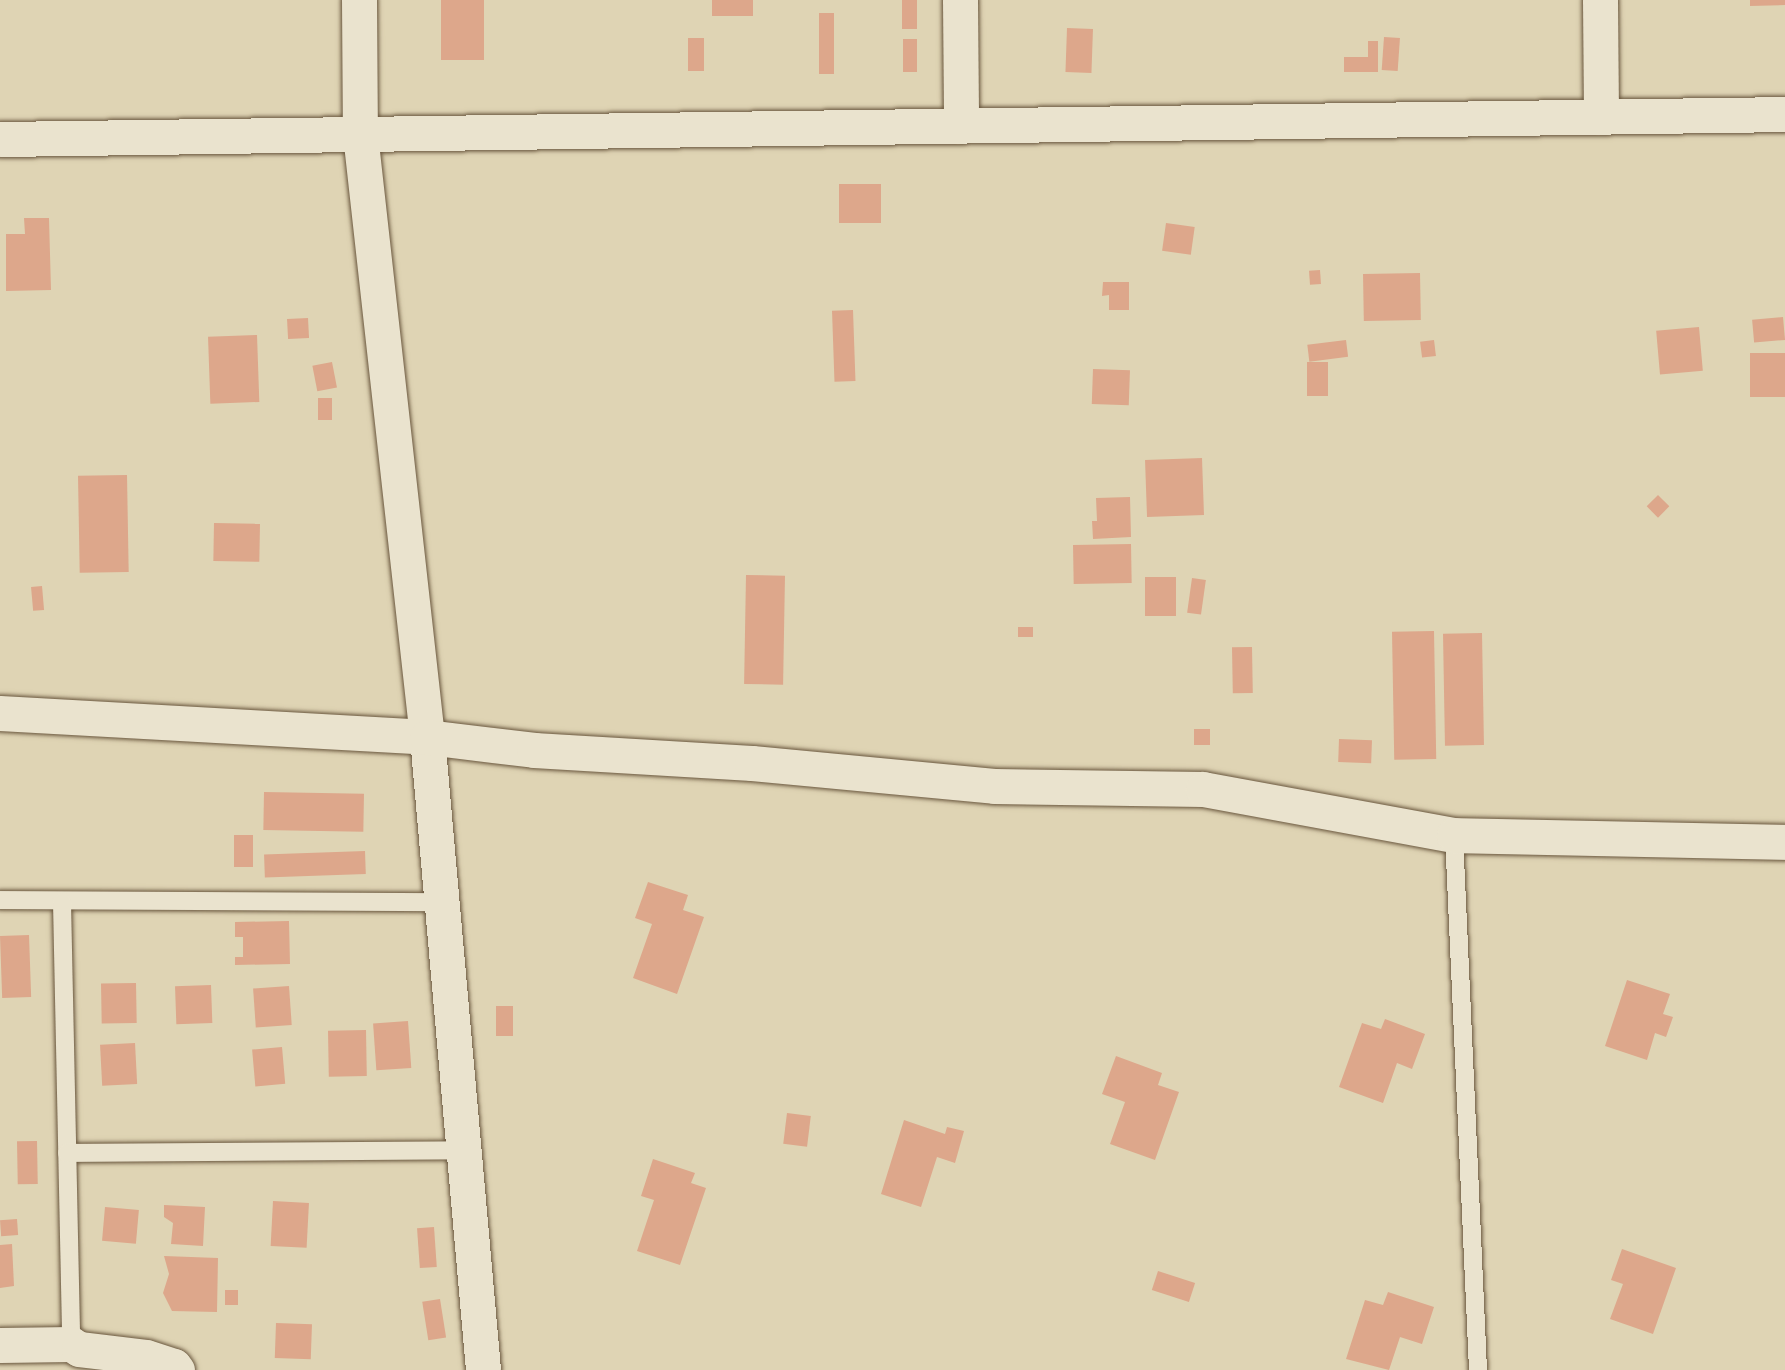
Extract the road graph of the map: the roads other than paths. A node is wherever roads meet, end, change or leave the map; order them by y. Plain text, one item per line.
1 (359, 0) edge
2 (960, 0) edge
3 (1600, 0) edge
4 (1785, 114) edge
5 (1601, 117) junction
6 (961, 126) junction
7 (360, 134) junction
8 (0, 139) edge
9 (0, 713) edge
10 (427, 737) junction
11 (1454, 835) junction
12 (1785, 842) edge
13 (0, 900) edge
14 (62, 902) junction
15 (441, 902) junction
16 (463, 1150) junction
17 (67, 1153) junction
18 (71, 1344) junction
19 (0, 1345) edge
20 (177, 1370) edge
21 (483, 1370) edge
22 (1478, 1370) edge

1 - 7 street
2 - 6 street
3 - 5 street
4 - 5 street
5 - 6 street
6 - 7 street
7 - 8 street
7 - 10 street
9 - 10 street
10 - 11 street
10 - 15 street
11 - 12 street
11 - 22 lane
13 - 14 lane
14 - 15 lane
14 - 17 lane
15 - 16 street
16 - 17 lane
16 - 21 street
17 - 18 lane
18 - 19 street
18 - 20 street

